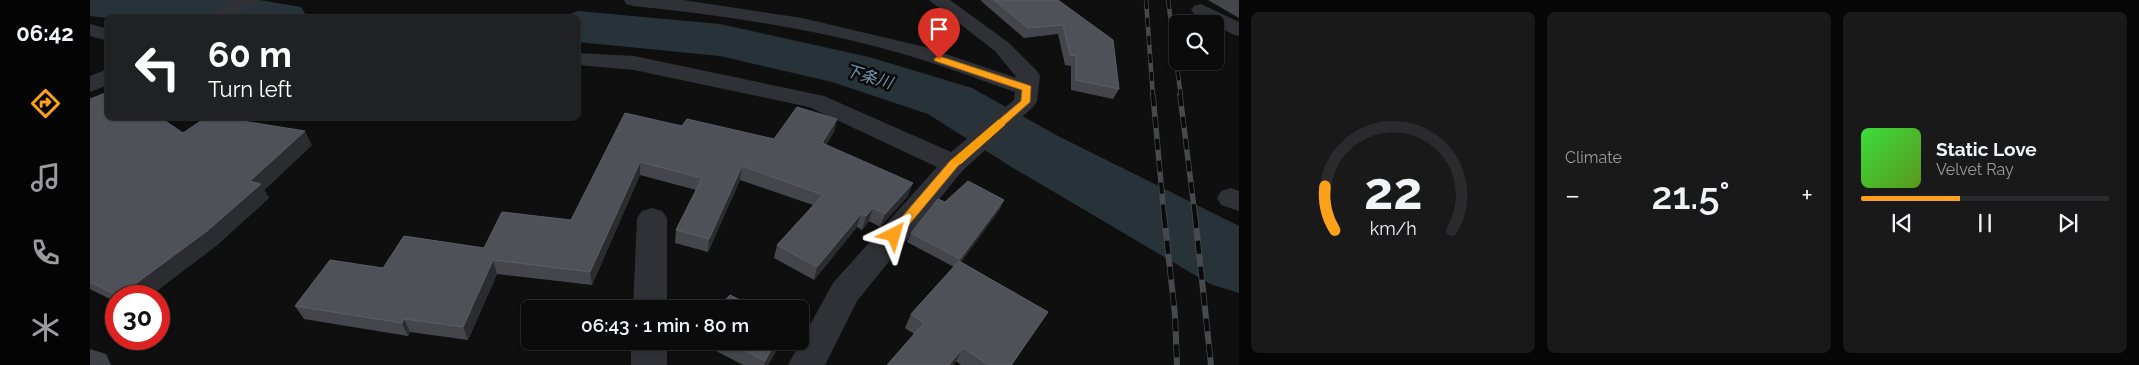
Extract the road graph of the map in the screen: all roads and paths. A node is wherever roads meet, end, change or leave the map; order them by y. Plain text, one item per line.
1 (248, 0) edge
2 (633, 0) edge
3 (938, 0) edge
4 (1201, 10) dead end
5 (222, 15) edge
6 (90, 30) edge
7 (1239, 30) edge
8 (105, 34) edge
9 (580, 59) edge
10 (105, 78) edge
11 (90, 85) edge
12 (1026, 95) junction
13 (954, 164) junction
14 (652, 218) dead end
15 (650, 300) edge
16 (649, 350) edge
17 (649, 365) edge
18 (806, 365) edge

1 - 5 street
2 - 12 street
3 - 12 street
4 - 7 street
6 - 8 street
9 - 13 street
10 - 11 street
12 - 13 street
13 - 18 street
14 - 15 street
16 - 17 street

